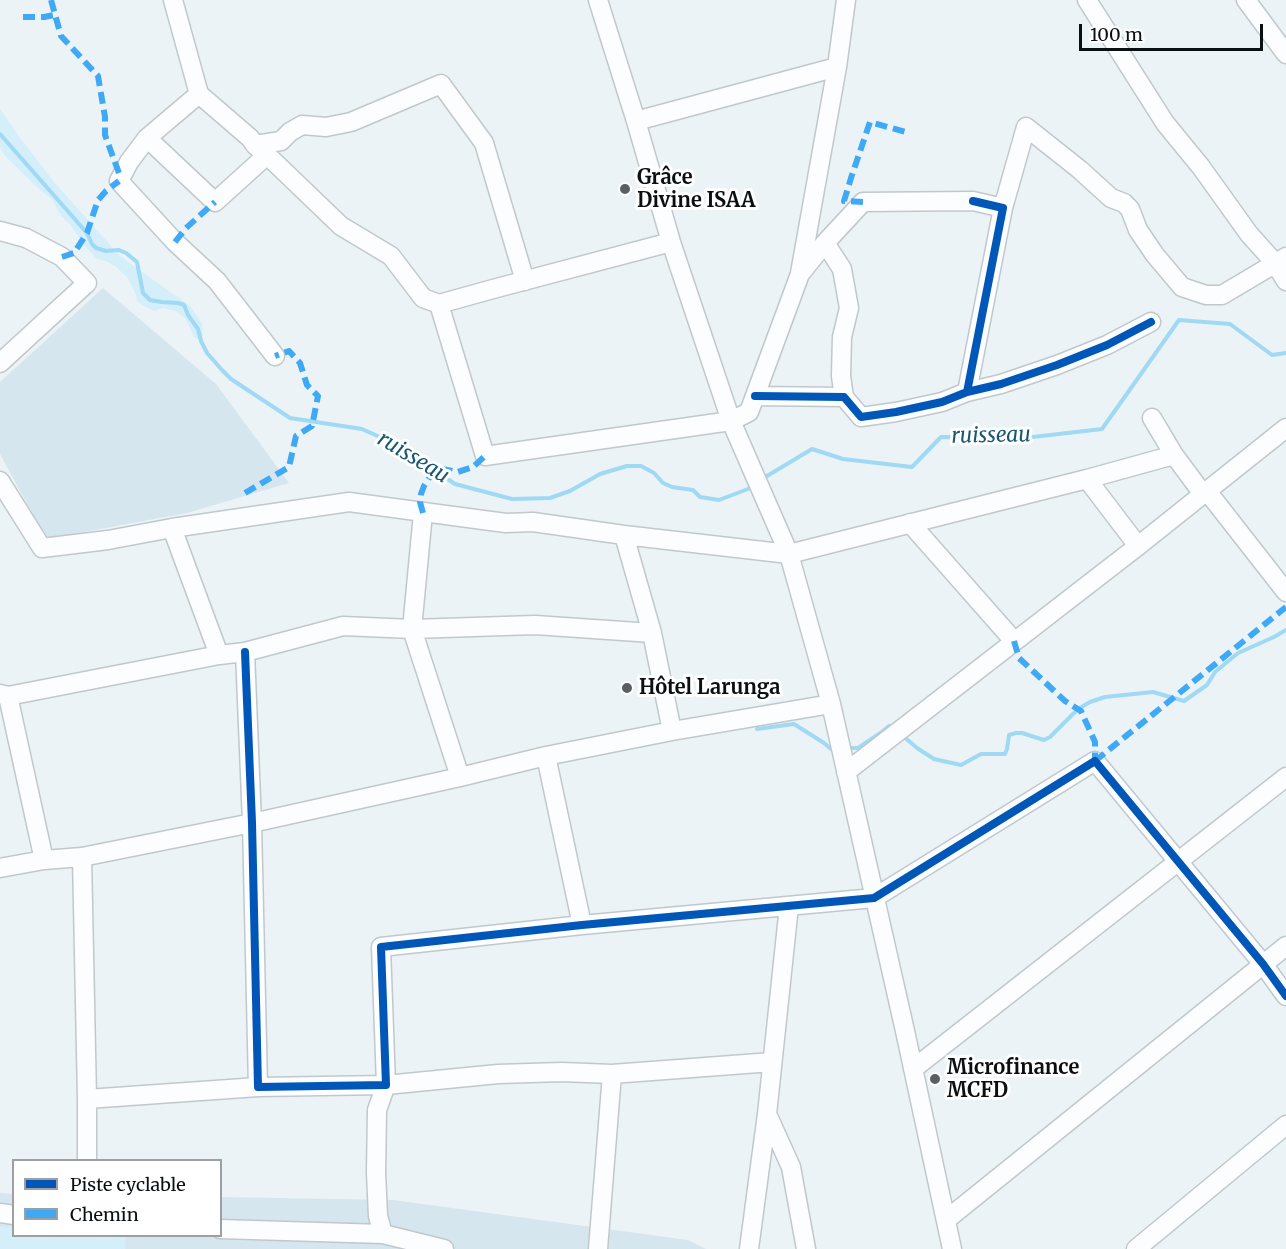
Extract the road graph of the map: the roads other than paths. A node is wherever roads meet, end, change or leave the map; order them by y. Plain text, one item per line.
1 (173, 0) edge
2 (598, 0) edge
3 (846, 0) edge
4 (1087, 0) edge
5 (1246, 0) edge
6 (1286, 54) edge
7 (837, 67) junction
8 (199, 94) junction
9 (636, 121) junction
10 (147, 138) junction
11 (261, 150) junction
12 (1003, 208) junction
13 (0, 231) edge
14 (670, 242) junction
15 (825, 243) junction
16 (1280, 260) edge
17 (800, 274) junction
18 (525, 281) junction
19 (1286, 281) edge
20 (440, 304) junction
21 (1151, 322) dead end
22 (274, 356) dead end
23 (0, 363) edge
24 (968, 392) junction
25 (755, 396) junction
26 (844, 397) junction
27 (1152, 418) dead end
28 (731, 421) junction
29 (1286, 428) edge
30 (1174, 455) junction
31 (1087, 479) junction
32 (0, 481) edge
33 (1205, 493) junction
34 (423, 513) junction
35 (910, 523) junction
36 (172, 528) junction
37 (624, 535) junction
38 (1138, 546) junction
39 (789, 554) junction
40 (1286, 592) edge
41 (412, 628) junction
42 (652, 633) junction
43 (1014, 641) junction
44 (245, 652) junction
45 (219, 655) junction
46 (4, 695) edge
47 (831, 704) junction
48 (672, 731) junction
49 (546, 756) junction
50 (846, 772) junction
51 (460, 777) junction
52 (1286, 777) edge
53 (252, 824) junction
54 (82, 857) junction
55 (44, 860) junction
56 (1178, 862) junction
57 (0, 868) edge
58 (874, 898) junction
59 (789, 906) junction
60 (582, 926) junction
61 (1286, 946) edge
62 (1263, 964) junction
63 (1286, 996) edge
64 (772, 1062) junction
65 (913, 1068) junction
66 (612, 1074) junction
67 (386, 1085) junction
68 (258, 1087) junction
69 (87, 1099) junction
70 (767, 1114) junction
71 (1286, 1125) edge
72 (87, 1159) edge
73 (946, 1220) junction
74 (222, 1229) edge
75 (383, 1234) junction
76 (444, 1249) edge
77 (598, 1249) edge
78 (749, 1249) edge
79 (806, 1249) edge
80 (952, 1249) edge
81 (1136, 1249) edge

1 - 8 street
2 - 9 street
3 - 7 street
4 - 16 street
5 - 6 street
7 - 9 street
7 - 17 street
8 - 10 street
8 - 11 street
9 - 14 street
10 - 11 street
10 - 22 street
11 - 18 street
11 - 20 street
12 - 15 street
12 - 16 street
12 - 24 street
13 - 23 street
14 - 18 street
14 - 28 street
15 - 17 street
15 - 26 street
16 - 19 street
17 - 25 street
18 - 20 street
20 - 28 street
21 - 24 street
24 - 26 street
25 - 26 street
25 - 28 street
27 - 30 street
28 - 39 street
29 - 33 street
30 - 31 street
30 - 33 street
31 - 35 street
31 - 38 street
32 - 36 street
33 - 38 street
33 - 40 street
34 - 36 street
34 - 37 street
34 - 41 street
35 - 39 street
35 - 43 street
36 - 45 street
37 - 39 street
37 - 42 street
38 - 43 street
39 - 47 street
41 - 42 street
41 - 44 street
41 - 51 street
42 - 48 street
43 - 50 street
44 - 45 street
44 - 53 street
45 - 46 street
46 - 55 street
47 - 48 street
47 - 50 street
48 - 49 street
49 - 51 street
49 - 60 street
50 - 58 street
51 - 53 street
52 - 56 street
53 - 54 street
53 - 68 street
54 - 55 street
54 - 69 street
55 - 57 street
56 - 58 street
56 - 62 street
56 - 65 street
58 - 59 street
58 - 65 street
59 - 60 street
59 - 64 street
60 - 67 street
61 - 62 street
62 - 63 street
62 - 73 street
64 - 66 street
64 - 70 street
65 - 73 street
66 - 67 street
66 - 77 street
67 - 68 street
67 - 75 street
68 - 69 street
69 - 72 street
70 - 78 street
70 - 79 street
71 - 81 street
73 - 80 street
74 - 75 street
75 - 76 street

